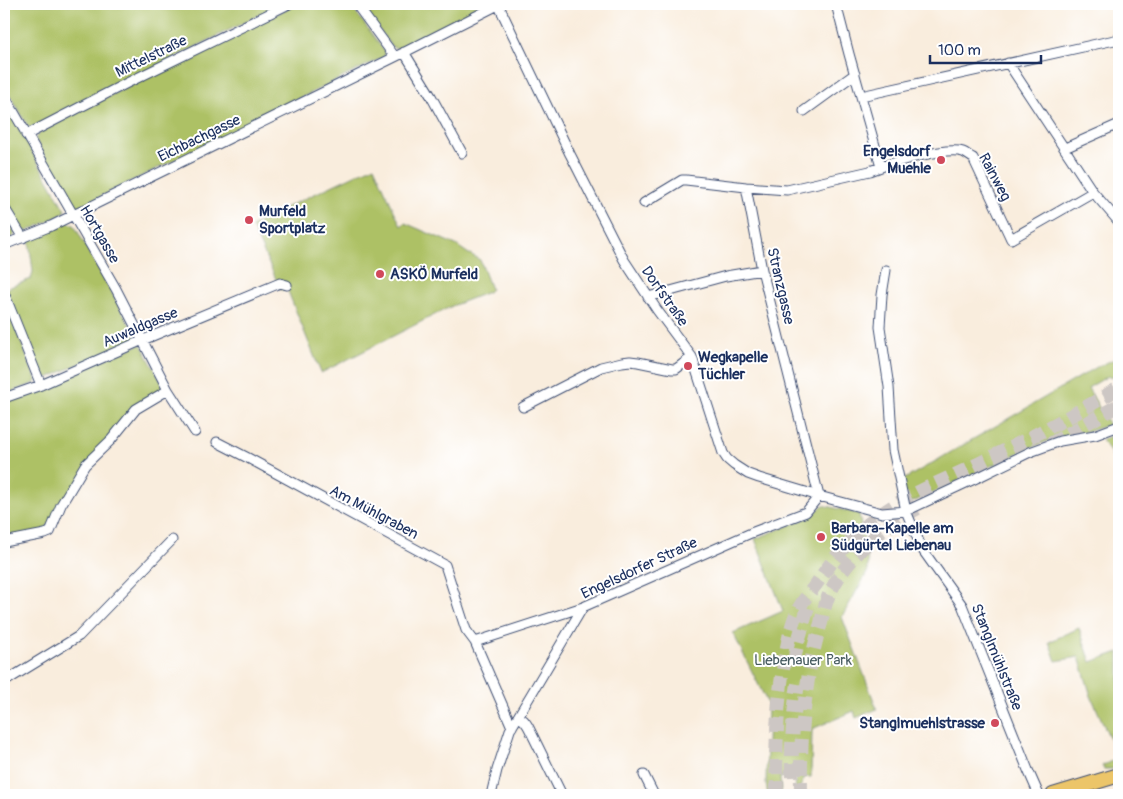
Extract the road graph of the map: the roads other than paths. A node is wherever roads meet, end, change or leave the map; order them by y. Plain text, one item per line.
1 (289, 4) edge
2 (356, 4) edge
3 (498, 4) edge
4 (836, 4) edge
5 (1119, 39) edge
6 (404, 52) junction
7 (395, 57) junction
8 (1008, 63) junction
9 (854, 74) junction
10 (4, 95) edge
11 (861, 96) junction
12 (804, 111) dead end
13 (1119, 124) edge
14 (26, 135) junction
15 (1065, 148) junction
16 (462, 153) dead end
17 (881, 167) junction
18 (746, 186) junction
19 (1093, 192) junction
20 (644, 203) dead end
21 (4, 207) edge
22 (73, 216) junction
23 (1119, 222) edge
24 (23, 238) junction
25 (4, 245) edge
26 (762, 270) junction
27 (886, 270) dead end
28 (287, 285) dead end
29 (4, 293) edge
30 (648, 297) junction
31 (143, 340) junction
32 (692, 356) junction
33 (41, 385) junction
34 (168, 390) junction
35 (4, 398) edge
36 (523, 407) dead end
37 (1119, 426) edge
38 (195, 432) dead end
39 (217, 442) dead end
40 (819, 496) junction
41 (906, 511) junction
42 (172, 540) dead end
43 (4, 542) edge
44 (583, 607) junction
45 (475, 642) junction
46 (4, 682) edge
47 (518, 718) junction
48 (512, 727) junction
49 (644, 775) dead end
50 (1119, 775) edge
51 (491, 795) edge
52 (562, 795) edge
53 (654, 795) edge
54 (1040, 795) edge
55 (1053, 795) edge

1 - 14 street, Mittelstraße
2 - 7 street
3 - 6 street, Eichbachgasse
3 - 30 street, Dorfstraße
4 - 9 street
5 - 8 street
6 - 7 street, Eichbachgasse
6 - 16 street
7 - 22 street, Eichbachgasse
8 - 11 street
8 - 15 street
9 - 11 street
9 - 12 street
10 - 14 street, Hortgasse
11 - 17 street
13 - 15 street
14 - 22 street, Hortgasse
15 - 19 street
17 - 18 street, Rainweg
17 - 19 street, Rainweg
18 - 20 street
18 - 26 street, Stranzgasse
19 - 23 street
21 - 24 street
22 - 24 street, Eichbachgasse
22 - 31 street, Hortgasse
24 - 25 street, Eichbachgasse
26 - 30 street
26 - 40 street, Stranzgasse
27 - 41 street, Stanglmühlstraße
28 - 31 street, Auwaldgasse
29 - 33 street
30 - 32 street, Dorfstraße
31 - 33 street, Auwaldgasse
31 - 34 street, Hortgasse
32 - 36 street
32 - 40 street, Dorfstraße
33 - 35 street, Auwaldgasse
34 - 38 street
34 - 43 street
37 - 41 street
39 - 45 street, Am Mühlgraben
40 - 41 street, Dorfstraße
40 - 44 street, Engelsdorfer Straße
41 - 54 street, Stanglmühlstraße
42 - 46 street
44 - 45 street
44 - 47 street, Engelsdorfer Straße
45 - 48 street, Am Mühlgraben
47 - 48 street, Engelsdorfer Straße
47 - 52 street
48 - 51 street, Engelsdorfer Straße
49 - 53 street
50 - 55 main road

